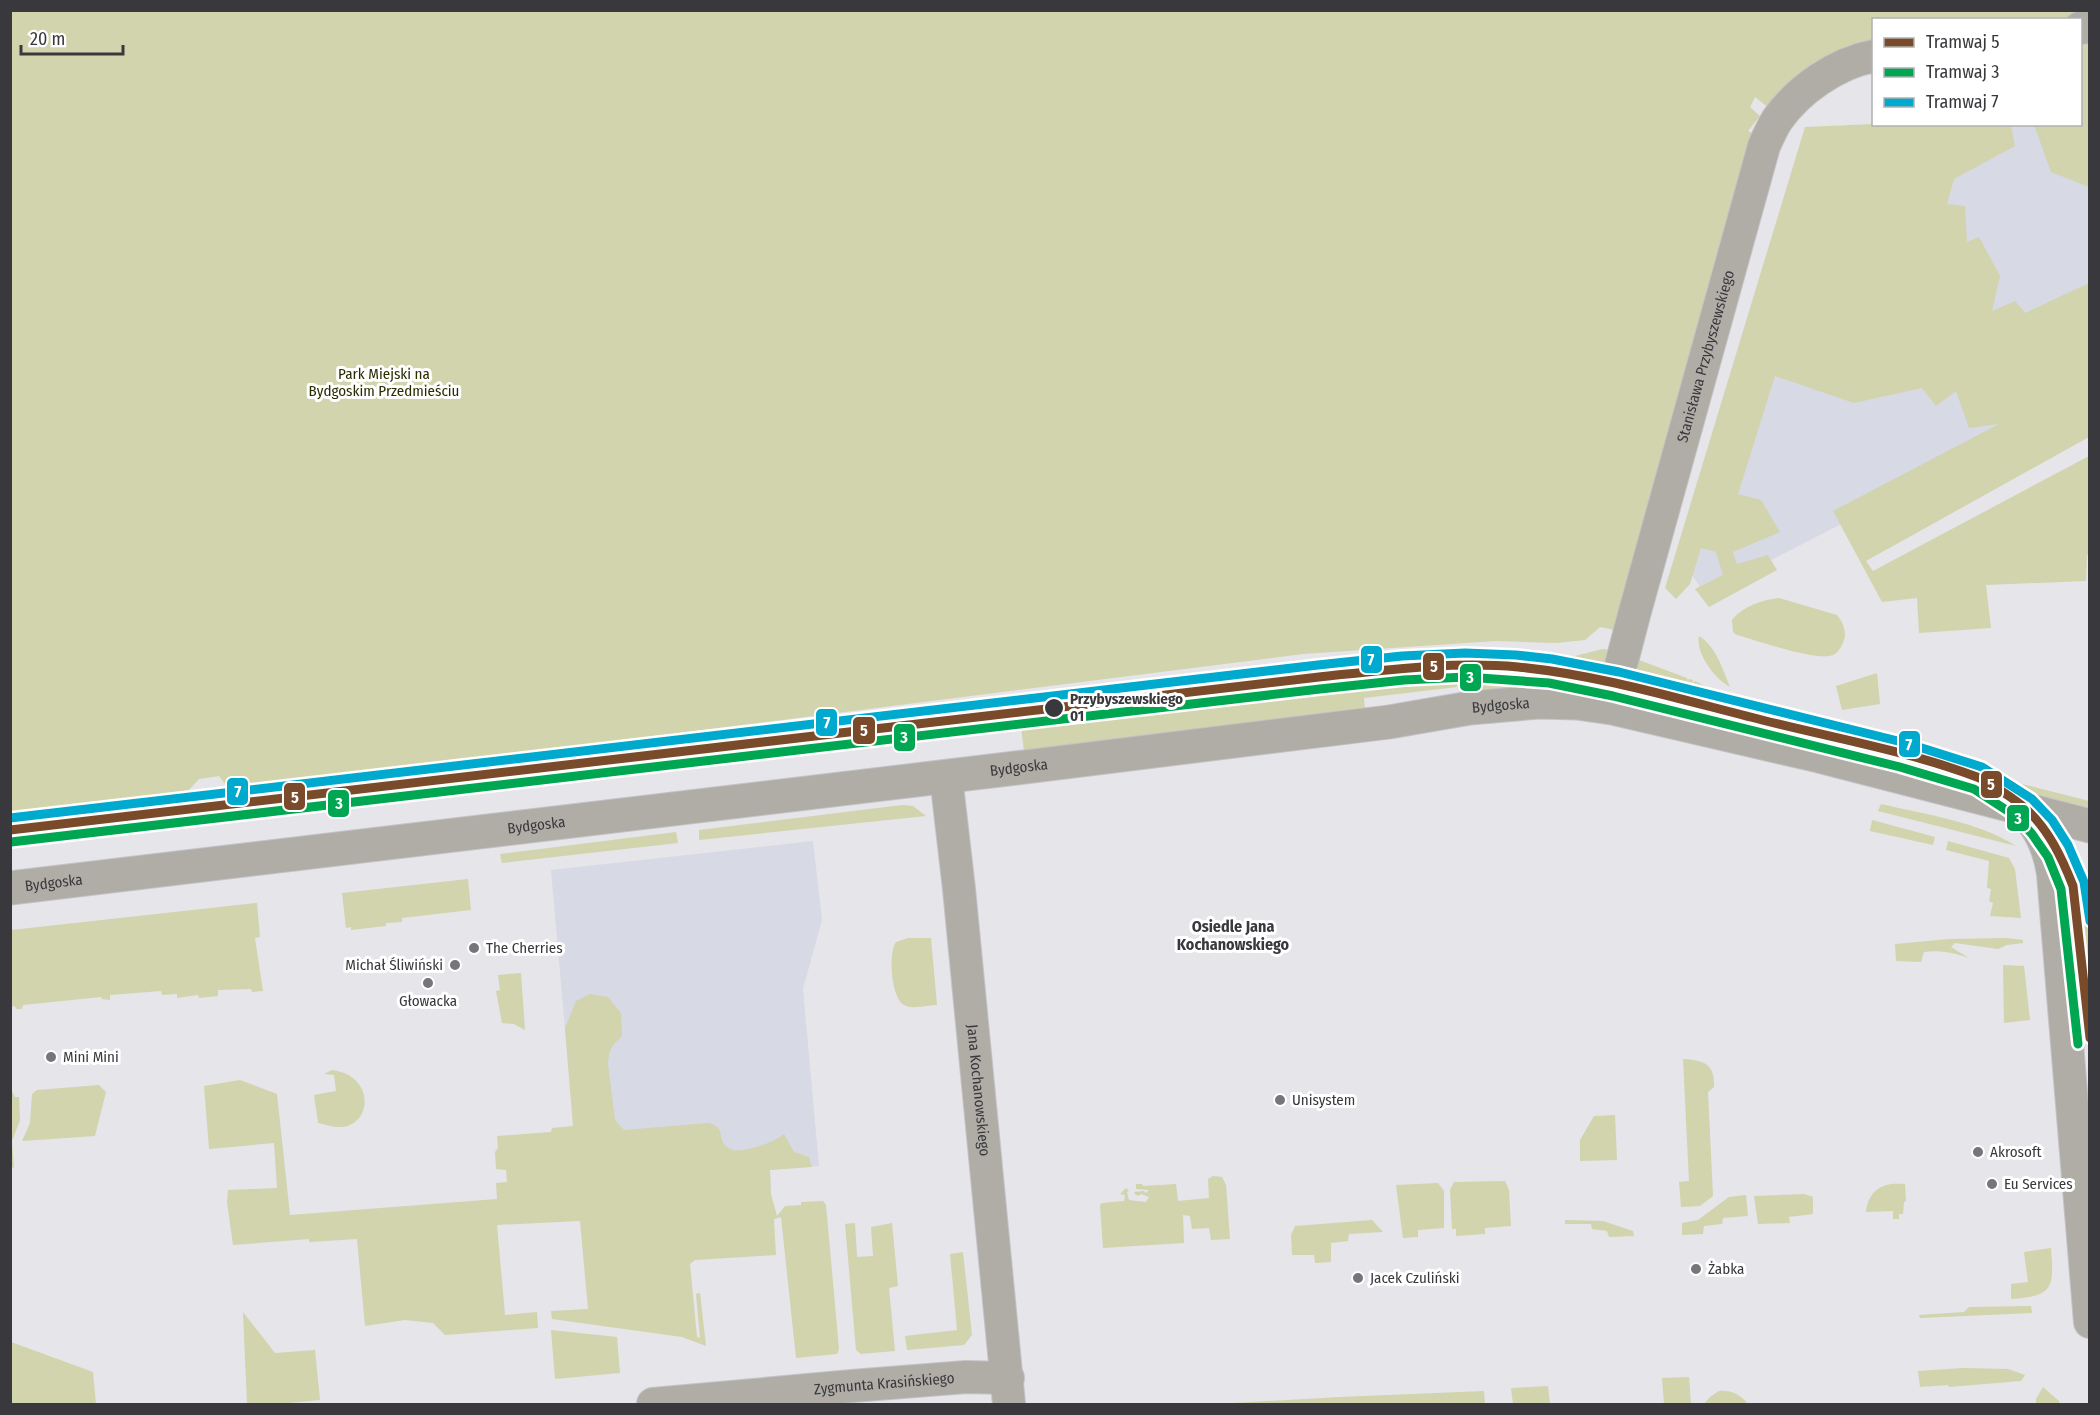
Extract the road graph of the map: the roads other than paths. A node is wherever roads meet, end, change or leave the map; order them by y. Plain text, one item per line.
1 (1872, 57) edge
2 (1612, 708) junction
3 (946, 777) junction
4 (2018, 806) junction
5 (2090, 825) edge
6 (10, 888) edge
7 (2090, 1322) edge
8 (1008, 1387) edge
9 (653, 1404) edge

1 - 2 street, Stanisława Przybyszewskiego
2 - 3 street, Bydgoska
2 - 4 street, Bydgoska
3 - 6 street, Bydgoska
3 - 8 street, Jana Kochanowskiego
4 - 5 street, Bydgoska
4 - 7 street
8 - 9 street, Zygmunta Krasińskiego

